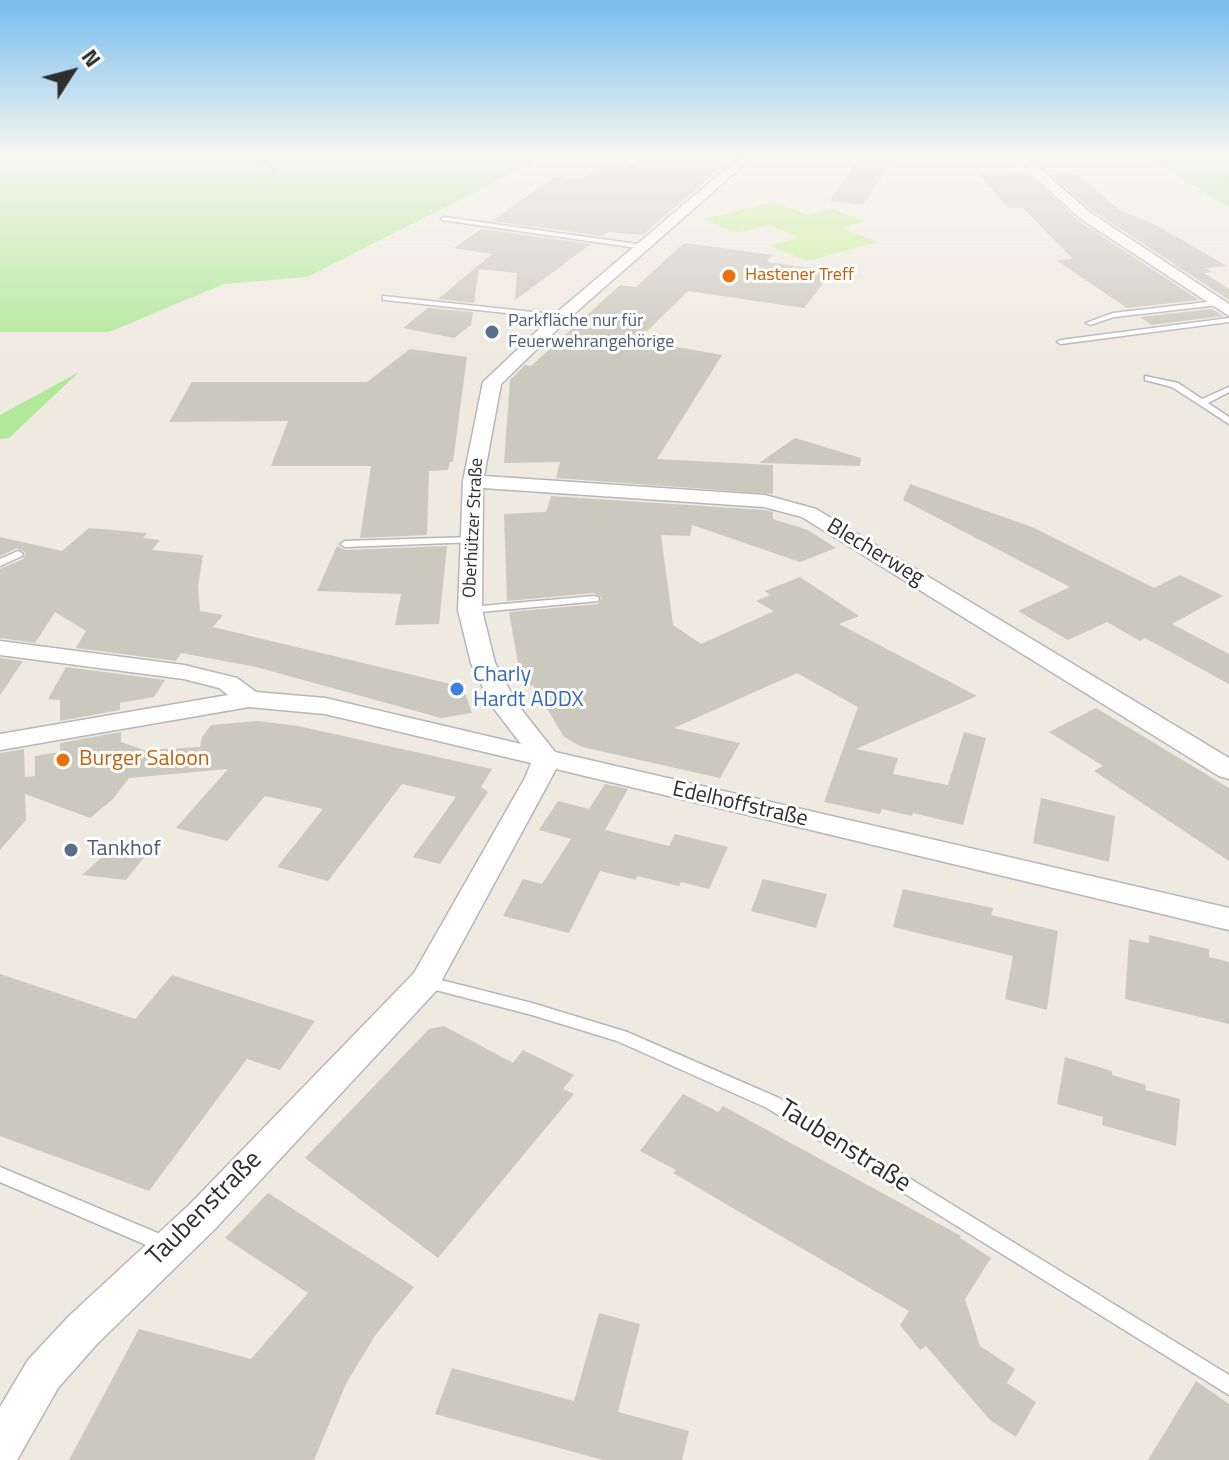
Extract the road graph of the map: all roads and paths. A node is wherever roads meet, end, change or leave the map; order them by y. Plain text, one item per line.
1 (474, 223) edge
2 (671, 223) edge
3 (1097, 223) edge
4 (644, 247) junction
5 (386, 298) dead end
6 (1216, 303) junction
7 (1229, 311) edge
8 (561, 317) junction
9 (1229, 320) edge
10 (1090, 323) dead end
11 (1061, 342) dead end
12 (1148, 378) dead end
13 (1229, 389) edge
14 (1201, 403) junction
15 (1229, 421) edge
16 (473, 481) junction
17 (472, 540) junction
18 (345, 544) dead end
19 (18, 554) dead end
20 (0, 563) edge
21 (594, 599) dead end
22 (470, 610) junction
23 (0, 648) edge
24 (249, 699) junction
25 (0, 742) edge
26 (546, 758) junction
27 (1229, 770) edge
28 (1229, 919) edge
29 (425, 982) junction
30 (0, 1174) edge
31 (170, 1247) junction
32 (1229, 1386) edge
33 (0, 1448) edge

1 - 4 lane
2 - 4 street, Oberhützer Straße
3 - 6 street
4 - 8 street, Oberhützer Straße
5 - 8 lane
6 - 7 street
6 - 10 lane
8 - 16 street, Oberhützer Straße
9 - 11 lane
12 - 14 lane
13 - 14 lane
14 - 15 lane
16 - 17 street, Oberhützer Straße
16 - 27 street, Blecherweg
17 - 18 lane
17 - 22 street, Oberhützer Straße
19 - 20 lane
21 - 22 lane
22 - 26 street, Oberhützer Straße
23 - 24 street
24 - 25 street
24 - 26 street, Edelhoffstraße
26 - 28 street, Edelhoffstraße
26 - 29 street, Taubenstraße
29 - 31 street, Taubenstraße
29 - 32 lane, Taubenstraße
30 - 31 lane
31 - 33 street, Taubenstraße

